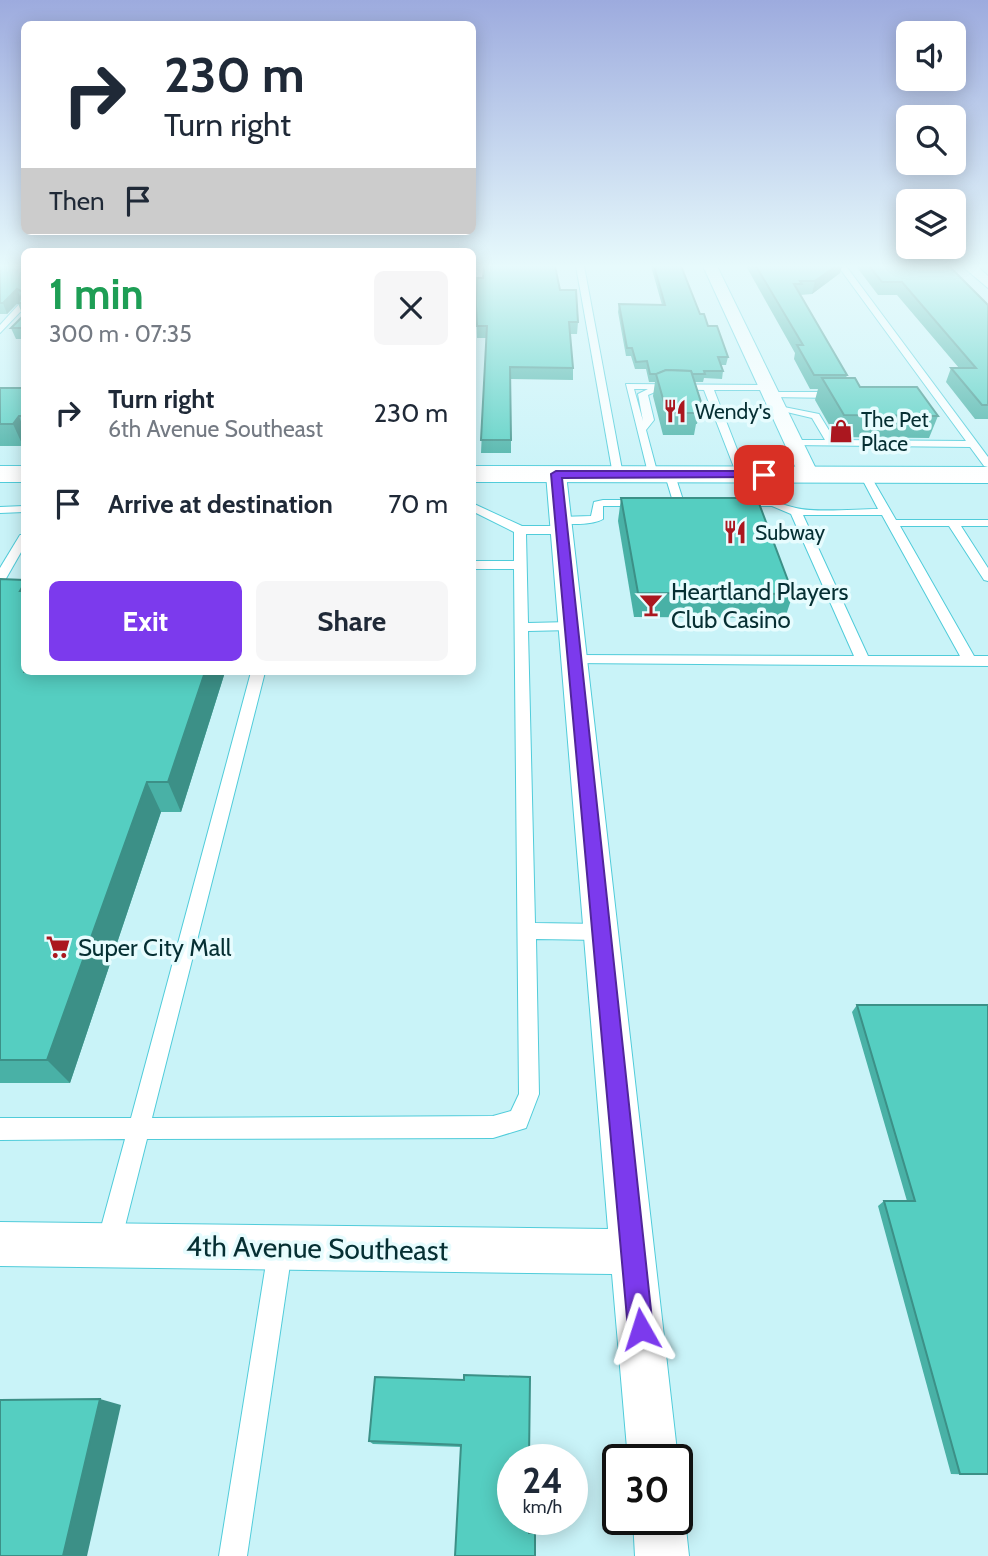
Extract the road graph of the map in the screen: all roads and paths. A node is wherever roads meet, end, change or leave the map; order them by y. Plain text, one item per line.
1 (593, 339) edge
2 (745, 339) edge
3 (895, 339) edge
4 (708, 387) junction
5 (854, 394) edge
6 (923, 394) edge
7 (936, 394) junction
8 (772, 396) junction
9 (726, 433) junction
10 (642, 434) junction
11 (794, 443) junction
12 (832, 444) junction
13 (973, 444) junction
14 (988, 464) edge
15 (0, 474) edge
16 (21, 474) edge
17 (476, 474) edge
18 (556, 474) junction
19 (618, 475) junction
20 (661, 475) junction
21 (742, 475) junction
22 (809, 475) junction
23 (865, 475) junction
24 (988, 475) edge
25 (666, 503) junction
26 (705, 503) edge
27 (732, 503) edge
28 (476, 508) edge
29 (0, 509) edge
30 (21, 509) edge
31 (796, 512) junction
32 (889, 518) junction
33 (953, 523) junction
34 (988, 523) edge
35 (561, 525) junction
36 (520, 530) junction
37 (21, 545) edge
38 (476, 565) edge
39 (521, 565) junction
40 (988, 577) edge
41 (4, 582) edge
42 (522, 627) junction
43 (573, 643) junction
44 (863, 661) junction
45 (970, 661) junction
46 (988, 661) edge
47 (257, 675) edge
48 (526, 931) junction
49 (601, 932) junction
50 (139, 1128) junction
51 (0, 1129) edge
52 (0, 1244) edge
53 (108, 1245) junction
54 (280, 1248) junction
55 (633, 1252) junction
56 (651, 1444) edge
57 (660, 1535) edge
58 (233, 1556) edge
59 (662, 1556) edge

1 - 19 lane
2 - 8 street
3 - 7 lane
4 - 8 lane
4 - 9 lane
4 - 10 lane
5 - 8 lane
6 - 7 lane
7 - 13 lane
8 - 11 street
8 - 12 lane
9 - 10 lane
9 - 21 lane
10 - 20 lane
11 - 12 lane
11 - 22 street
12 - 13 lane
13 - 14 lane
15 - 16 highway
17 - 18 highway
18 - 19 highway
18 - 35 street
19 - 20 highway
20 - 21 highway
20 - 25 lane
21 - 22 highway
22 - 23 highway
23 - 24 highway
23 - 32 lane
25 - 26 lane
25 - 35 lane
27 - 31 lane
28 - 36 lane
29 - 30 lane
31 - 32 lane
31 - 44 lane
32 - 33 lane
32 - 45 lane
33 - 34 lane
33 - 40 lane
35 - 36 lane
35 - 43 street
36 - 39 lane
37 - 41 lane
38 - 39 lane
39 - 42 lane
42 - 43 lane
42 - 48 lane
43 - 44 lane
43 - 49 street
44 - 45 lane
45 - 46 lane
47 - 50 lane
48 - 49 lane
48 - 50 lane
49 - 55 street
50 - 51 lane
50 - 53 lane
52 - 53 street, 4th Avenue Southeast
53 - 54 street, 4th Avenue Southeast
54 - 55 street, 4th Avenue Southeast
54 - 58 lane
55 - 56 street
57 - 59 street

